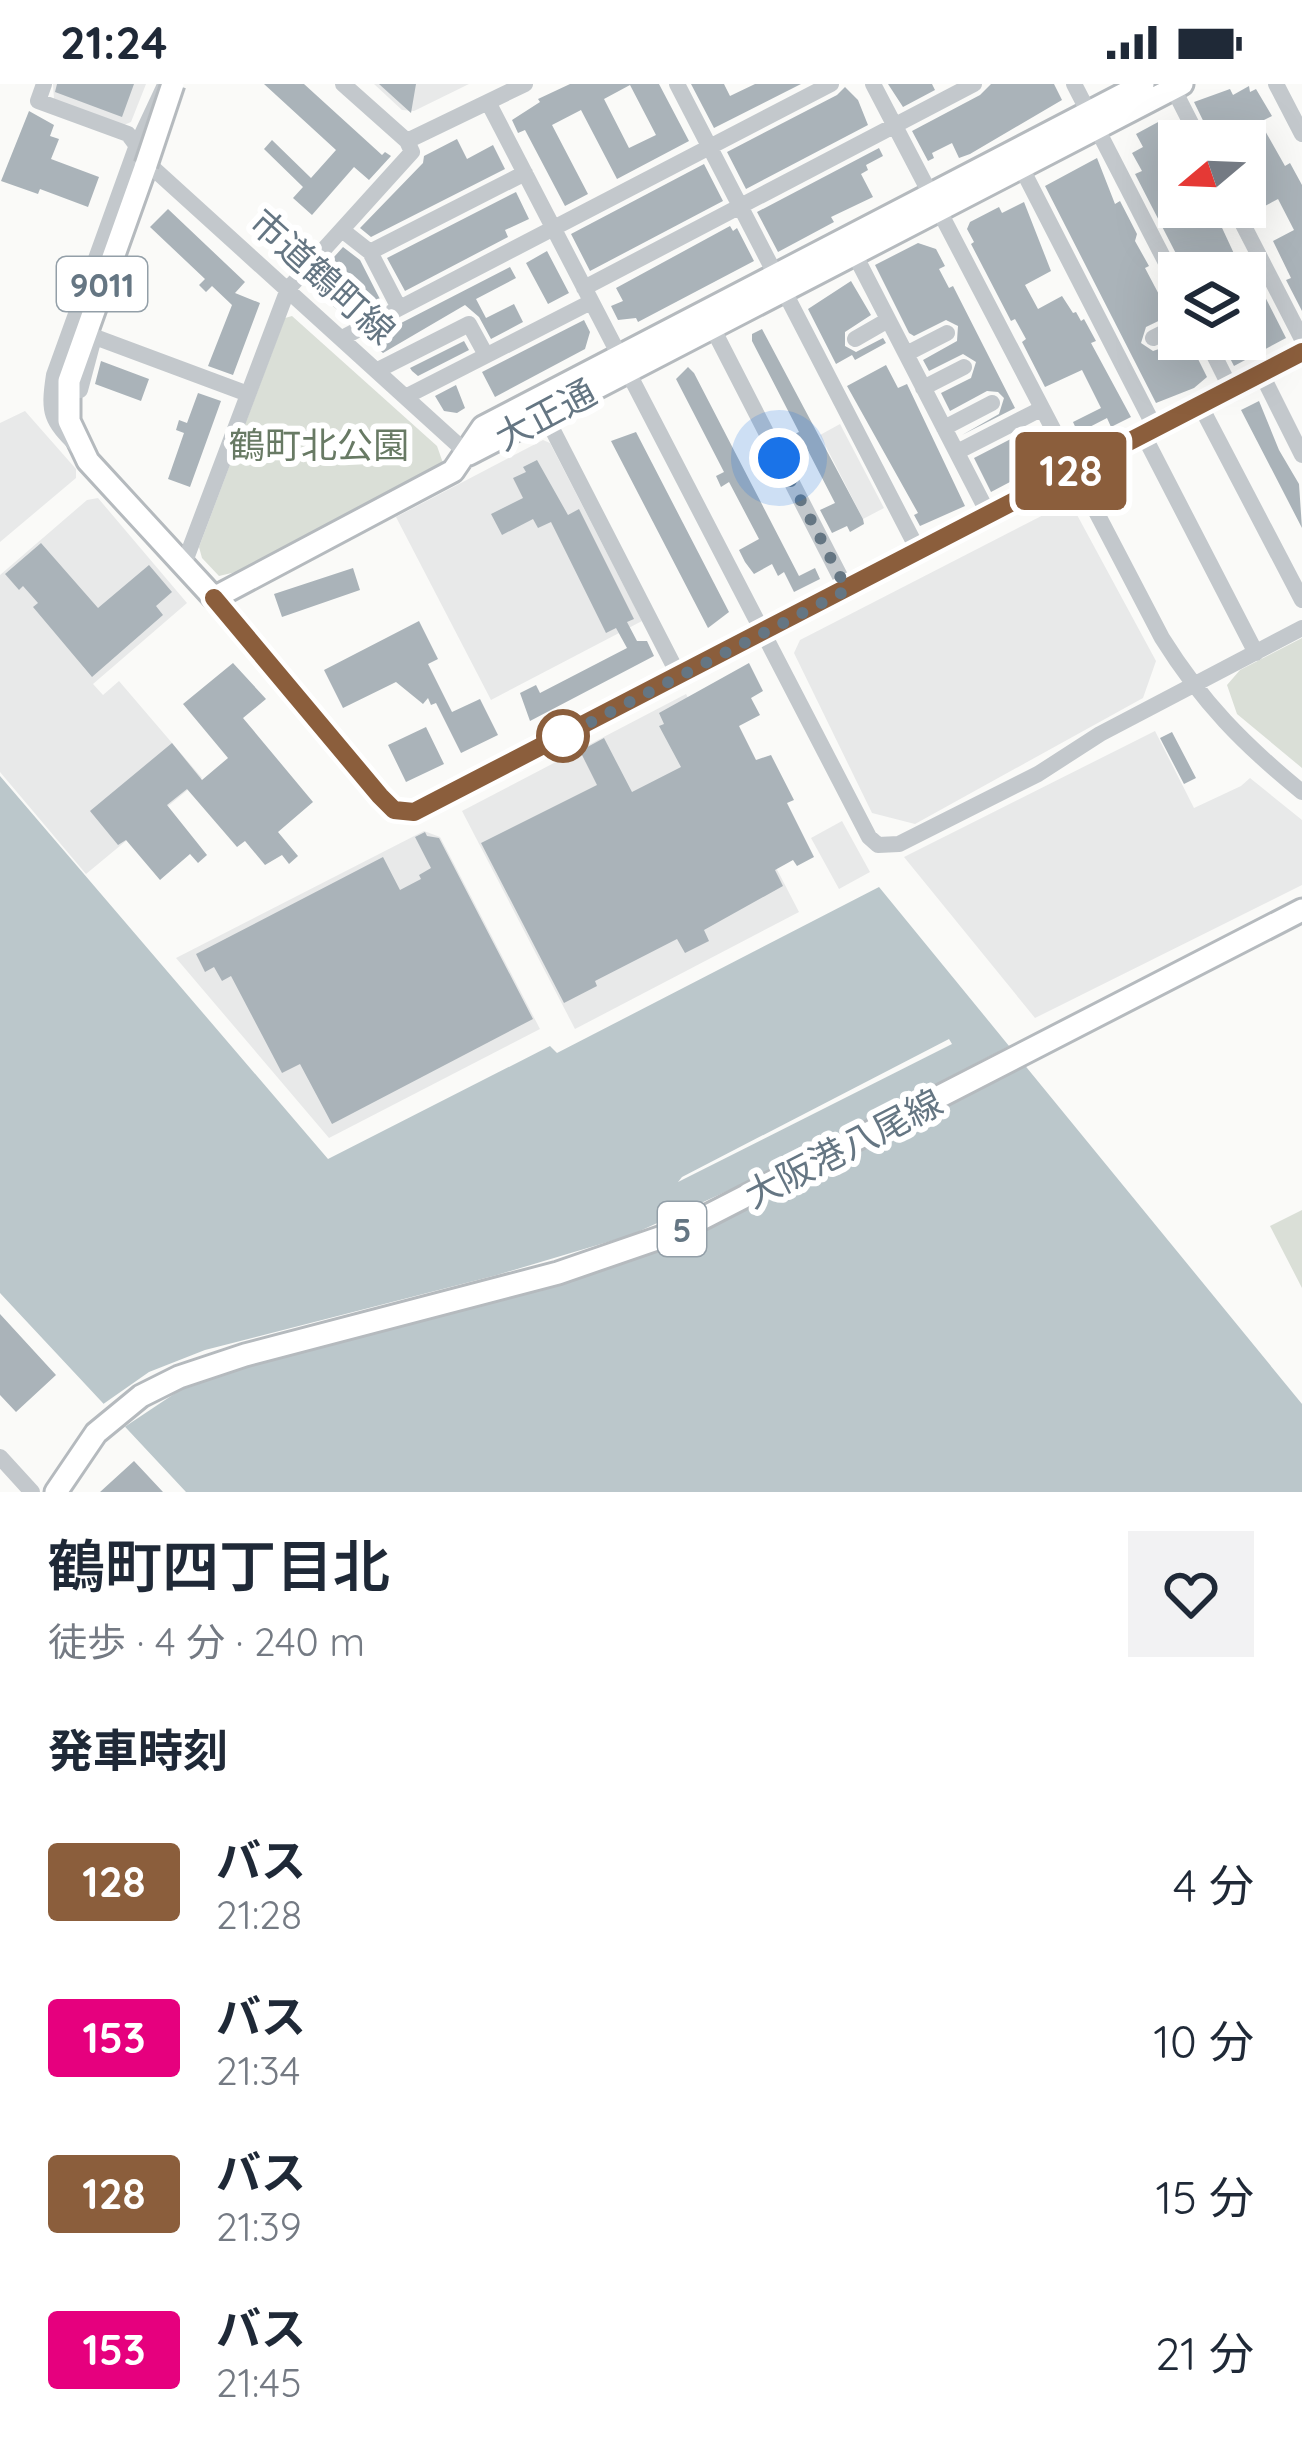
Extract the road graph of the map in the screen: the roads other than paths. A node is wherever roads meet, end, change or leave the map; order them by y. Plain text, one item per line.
1 (44, 84) edge
2 (169, 84) edge
3 (344, 84) edge
4 (525, 84) edge
5 (677, 84) edge
6 (831, 84) edge
7 (873, 84) edge
8 (974, 84) edge
9 (1074, 84) edge
10 (1143, 84) edge
11 (1276, 84) edge
12 (1175, 85) edge
13 (488, 102) junction
14 (1093, 120) junction
15 (1191, 120) edge
16 (894, 125) junction
17 (1302, 134) edge
18 (407, 141) junction
19 (136, 145) junction
20 (710, 147) junction
21 (1021, 167) junction
22 (154, 169) junction
23 (525, 173) junction
24 (934, 202) junction
25 (740, 207) junction
26 (553, 227) junction
27 (1245, 228) edge
28 (342, 230) junction
29 (370, 252) junction
30 (1161, 252) edge
31 (855, 255) junction
32 (779, 284) junction
33 (288, 289) junction
34 (588, 295) junction
35 (399, 308) junction
36 (888, 320) junction
37 (712, 327) junction
38 (947, 333) dead end
39 (1158, 336) edge
40 (95, 337) junction
41 (342, 338) junction
42 (855, 338) dead end
43 (1153, 338) dead end
44 (1302, 339) edge
45 (1302, 352) edge
46 (906, 354) junction
47 (486, 356) junction
48 (1216, 360) edge
49 (623, 364) junction
50 (964, 367) dead end
51 (378, 370) junction
52 (1261, 374) junction
53 (923, 388) junction
54 (1231, 389) junction
55 (248, 394) junction
56 (407, 396) junction
57 (73, 398) junction
58 (992, 403) dead end
59 (1200, 405) junction
60 (1041, 409) junction
61 (545, 415) junction
62 (944, 428) junction
63 (1149, 431) junction
64 (80, 448) junction
65 (957, 452) junction
66 (468, 454) junction
67 (1302, 455) edge
68 (1073, 470) junction
69 (989, 515) junction
70 (919, 552) junction
71 (184, 564) junction
72 (847, 590) junction
73 (214, 598) junction
74 (1302, 600) edge
75 (1302, 628) edge
76 (764, 633) junction
77 (1256, 652) junction
78 (680, 676) junction
79 (1192, 686) junction
80 (1302, 791) edge
81 (1302, 910) edge
82 (0, 1457) edge
83 (32, 1492) edge
84 (56, 1492) edge

1 - 19 street
2 - 19 street
2 - 57 main road, 9011, bridge
3 - 18 street
4 - 13 street
5 - 20 street
6 - 20 street
7 - 16 street
8 - 16 street
9 - 14 street
10 - 14 main road, 大正通
11 - 17 street
12 - 14 main road, 大正通
12 - 15 street
13 - 18 street
13 - 23 street
14 - 21 main road, 大正通
14 - 24 main road, 大正通
14 - 30 street
16 - 24 street
16 - 25 street
18 - 28 street
19 - 22 street, 市道鶴町線
19 - 64 street
20 - 25 street
20 - 26 street
21 - 24 main road, 大正通
21 - 63 street
22 - 33 street, 市道鶴町線
22 - 40 street
23 - 26 street
23 - 29 street
24 - 31 main road, 大正通
24 - 32 main road, 大正通
24 - 60 street
25 - 32 street
25 - 34 street
26 - 34 street
26 - 35 street
27 - 44 street
28 - 29 street
28 - 33 street
29 - 35 street
31 - 32 main road, 大正通
31 - 36 street
32 - 37 main road, 大正通
32 - 49 main road, 大正通
32 - 70 street
33 - 41 street, 市道鶴町線
33 - 55 street
34 - 47 street
34 - 49 street
35 - 41 street
36 - 42 street
36 - 46 street
37 - 49 main road, 大正通
37 - 72 street
38 - 46 street
39 - 43 street
40 - 55 street
40 - 57 street
41 - 51 street, 市道鶴町線
45 - 52 street
46 - 53 street
47 - 51 street
47 - 56 street
48 - 54 street
49 - 61 main road, 大正通
49 - 66 main road, 大正通
49 - 76 street
50 - 53 street
51 - 56 street, 市道鶴町線
52 - 54 street
52 - 67 street
53 - 62 street
54 - 59 street
55 - 71 street
56 - 66 street, 市道鶴町線
57 - 64 main road
58 - 62 street
59 - 63 street
59 - 74 street
60 - 65 street
60 - 68 street
61 - 66 main road, 大正通
61 - 78 street
62 - 65 street
63 - 68 street
63 - 77 street
64 - 71 main road
65 - 69 street
66 - 73 main road
68 - 69 street
68 - 79 street
69 - 70 street
70 - 72 street
71 - 73 main road
72 - 76 street
73 - 78 street
75 - 77 street
76 - 78 street
76 - 79 street
77 - 79 street
79 - 80 street
81 - 84 main road, 大阪港八尾線 / 5
82 - 83 street

